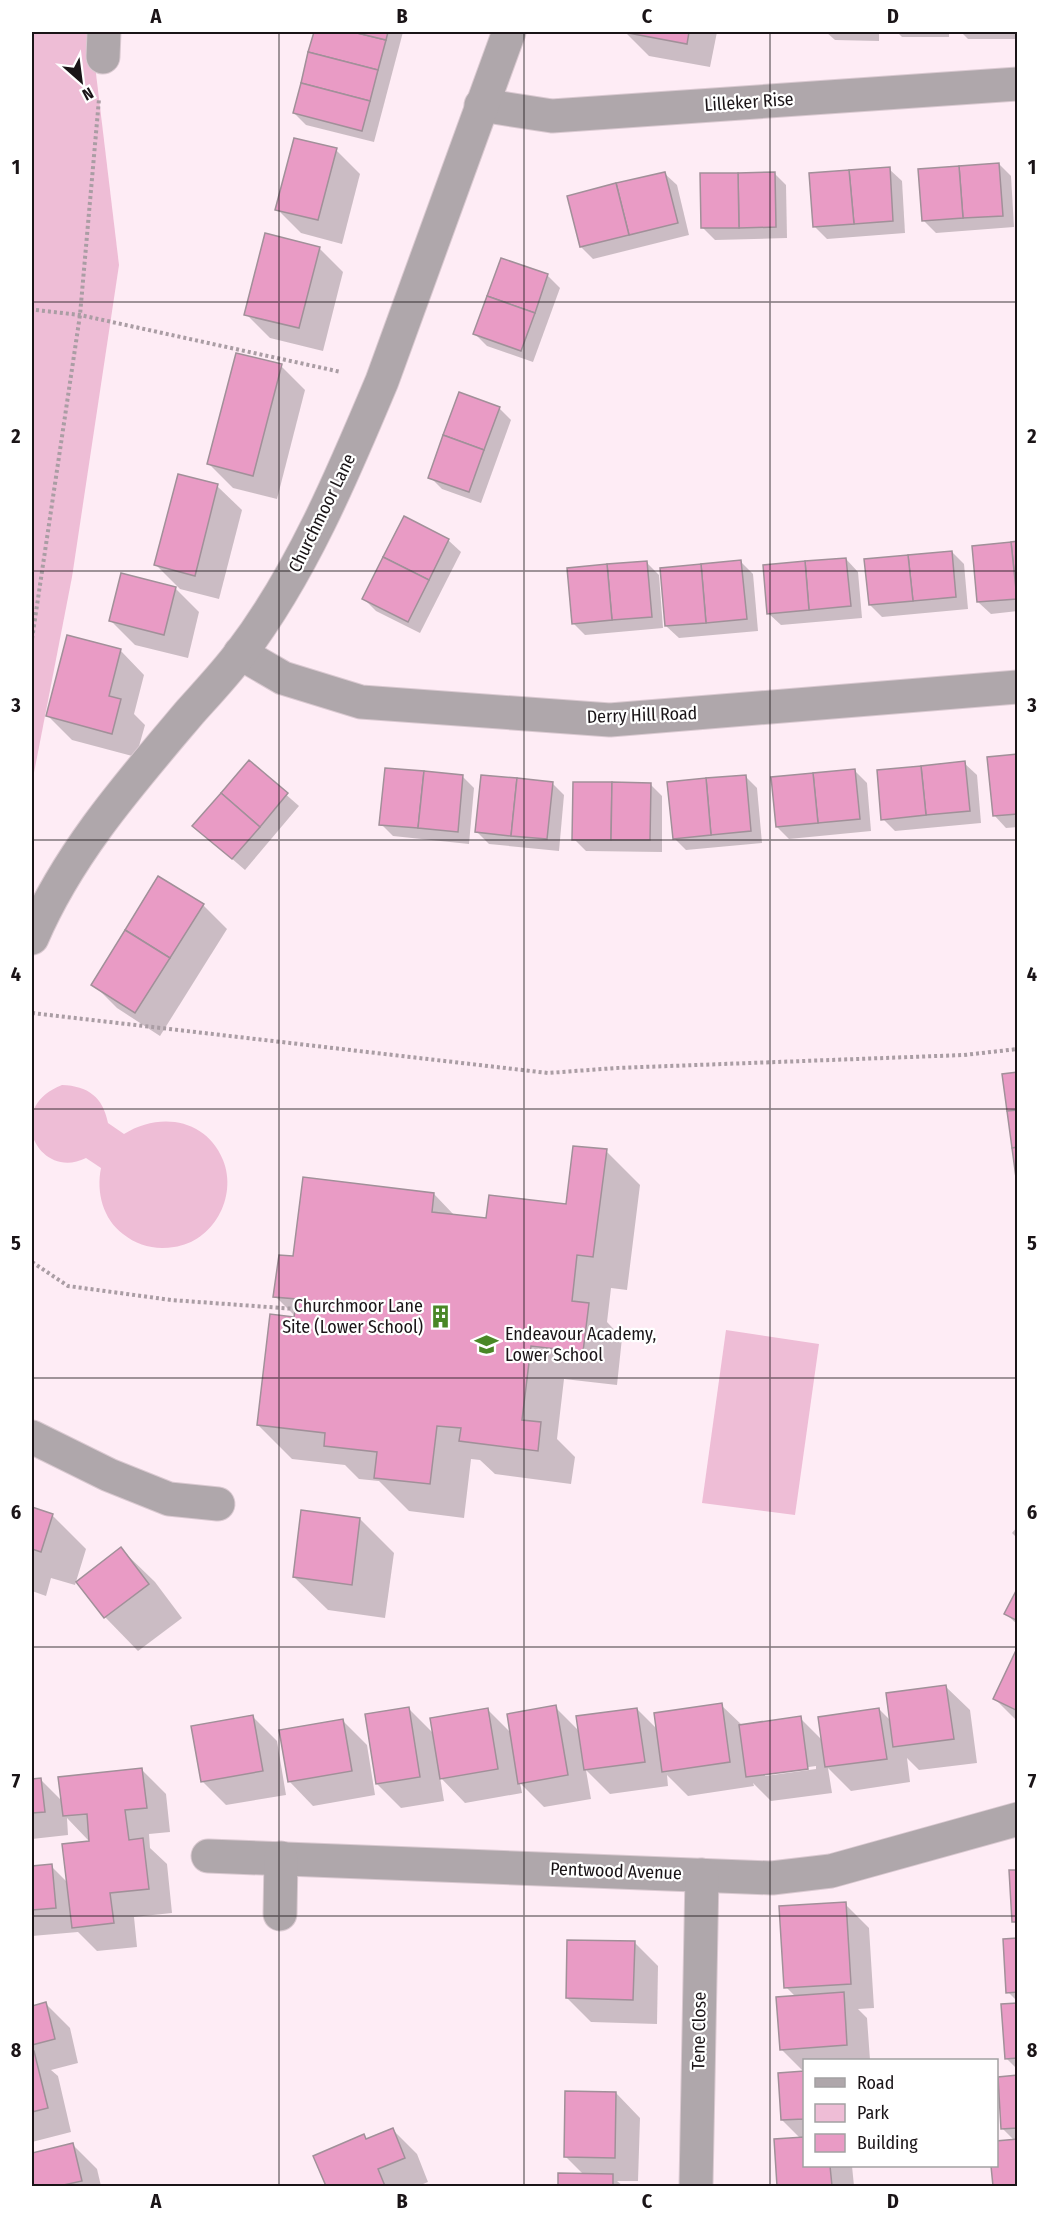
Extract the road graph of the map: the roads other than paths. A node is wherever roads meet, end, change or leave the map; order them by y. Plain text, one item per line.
1 (509, 32) edge
2 (1017, 84) edge
3 (481, 105) junction
4 (240, 653) junction
5 (1017, 687) edge
6 (32, 938) edge
7 (32, 1437) edge
8 (218, 1504) dead end
9 (1017, 1819) edge
10 (208, 1856) dead end
11 (281, 1858) junction
12 (702, 1875) junction
13 (280, 1914) dead end
14 (696, 2187) edge

1 - 3 street, Churchmoor Lane
2 - 3 street, Lilleker Rise
3 - 4 street, Churchmoor Lane
4 - 5 street, Derry Hill Road
4 - 6 street, Churchmoor Lane
7 - 8 street
9 - 12 street, Pentwood Avenue
10 - 11 street, Pentwood Avenue
11 - 12 street, Pentwood Avenue
11 - 13 street
12 - 14 street, Tene Close

